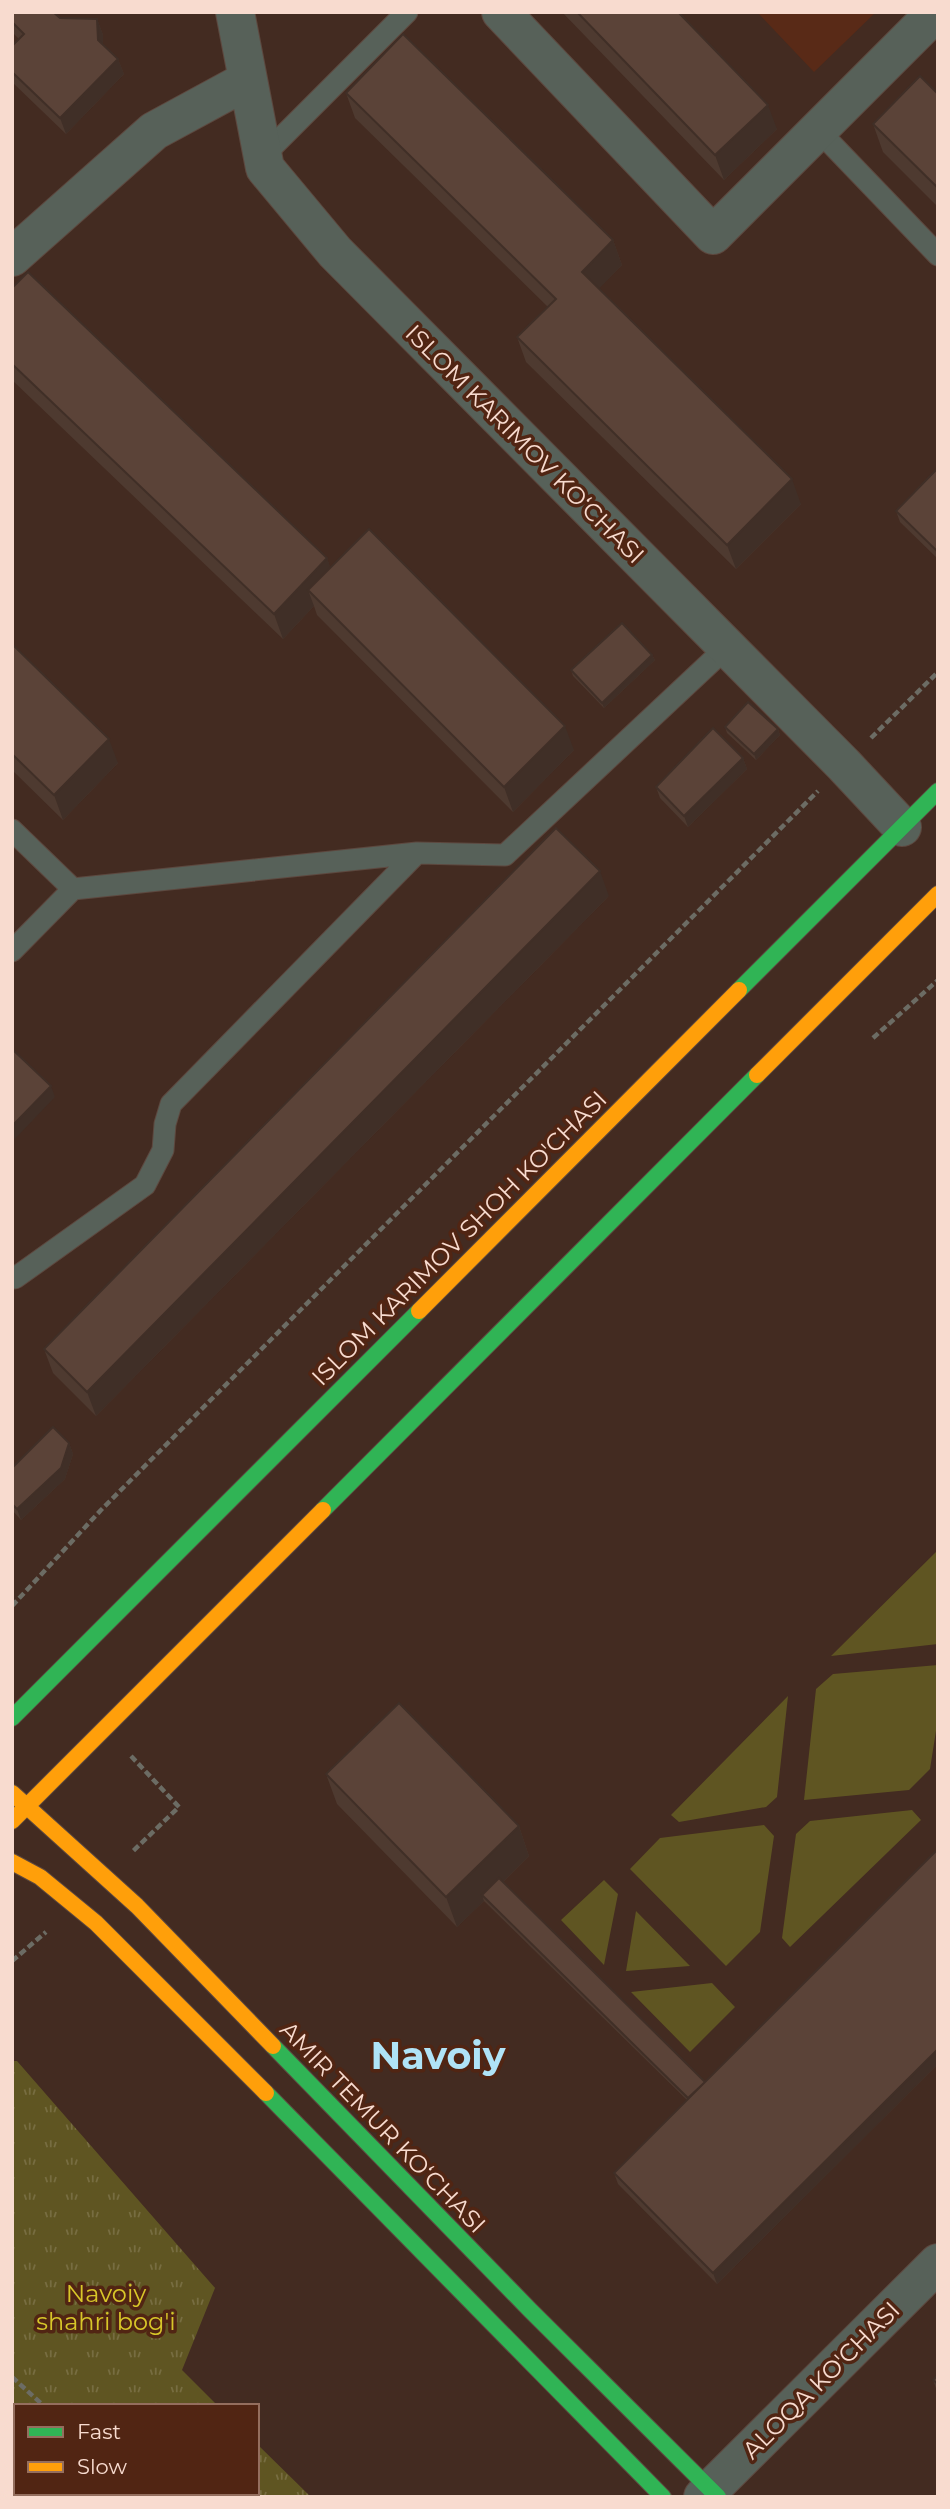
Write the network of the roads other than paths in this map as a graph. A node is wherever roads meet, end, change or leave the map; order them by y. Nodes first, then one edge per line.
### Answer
1 (236, 12) edge
2 (407, 12) edge
3 (501, 12) edge
4 (936, 12) edge
5 (248, 80) junction
6 (818, 130) junction
7 (263, 156) junction
8 (938, 255) edge
9 (12, 257) edge
10 (727, 647) junction
11 (938, 791) edge
12 (902, 827) junction
13 (12, 830) edge
14 (417, 853) junction
15 (73, 889) junction
16 (938, 894) edge
17 (12, 951) edge
18 (15, 1279) dead end
19 (12, 1718) edge
20 (12, 1793) edge
21 (26, 1806) junction
22 (12, 1821) edge
23 (12, 1862) edge
24 (938, 2263) edge
25 (711, 2494) edge
26 (663, 2497) edge

1 - 5 street, ISLOM KARIMOV KO‘CHASI
2 - 7 lane
3 - 6 street
4 - 6 street
5 - 7 street, ISLOM KARIMOV KO‘CHASI
5 - 9 street
6 - 8 lane
7 - 10 street, ISLOM KARIMOV KO‘CHASI
10 - 12 street, ISLOM KARIMOV KO‘CHASI
10 - 14 lane
11 - 12 main road, ISLOM KARIMOV SHOH KO'CHASI
12 - 19 main road, ISLOM KARIMOV SHOH KO'CHASI
13 - 15 lane
14 - 15 lane
14 - 18 lane
15 - 17 lane
16 - 21 main road
20 - 21 main road, AMIR TEMUR KO‘CHASI
21 - 22 main road
21 - 25 main road, AMIR TEMUR KO‘CHASI
23 - 26 main road
24 - 25 street, ALOQA KO'CHASI

